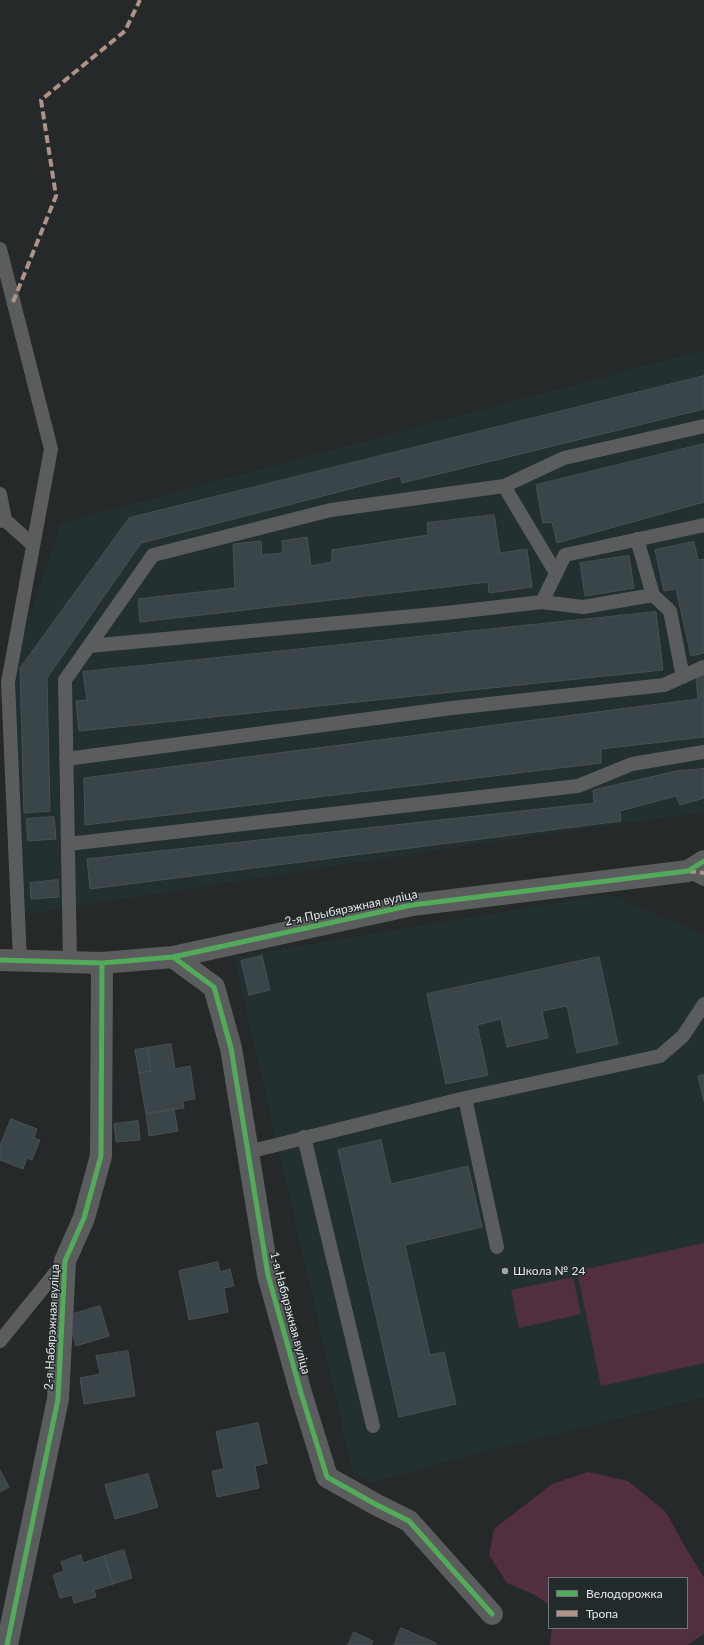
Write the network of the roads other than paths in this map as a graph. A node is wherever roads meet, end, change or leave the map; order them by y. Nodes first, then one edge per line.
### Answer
1 (0, 249) edge
2 (704, 426) edge
3 (504, 486) junction
4 (0, 494) edge
5 (3, 520) edge
6 (704, 525) edge
7 (638, 539) junction
8 (33, 545) junction
9 (556, 573) junction
10 (653, 595) junction
11 (542, 602) junction
12 (89, 646) junction
13 (704, 668) edge
14 (683, 677) junction
15 (704, 752) edge
16 (66, 759) junction
17 (68, 844) junction
18 (699, 870) edge
19 (173, 957) junction
20 (10, 960) edge
21 (70, 962) junction
22 (102, 963) junction
23 (704, 1004) edge
24 (465, 1098) junction
25 (304, 1137) junction
26 (248, 1152) junction
27 (498, 1247) dead end
28 (65, 1261) junction
29 (0, 1341) edge
30 (373, 1426) dead end
31 (492, 1614) dead end
32 (7, 1645) edge

1 - 8 lane
2 - 3 lane
3 - 9 lane
3 - 12 lane
4 - 5 lane
5 - 8 lane
6 - 7 lane
7 - 9 lane
7 - 10 lane
8 - 20 lane
9 - 11 lane
10 - 11 lane
10 - 14 lane
11 - 12 lane
12 - 16 lane
13 - 14 lane
14 - 16 lane
15 - 17 lane
16 - 17 lane
17 - 21 lane
18 - 19 street, 2-я Прыбярэжная вуліца
19 - 22 street, 2-я Прыбярэжная вуліца
19 - 26 street, 1-я Набярэжная вуліца
20 - 21 street, 2-я Прыбярэжная вуліца
21 - 22 street, 2-я Прыбярэжная вуліца
22 - 28 street, 2-я Набярэжная вуліца
23 - 24 lane
24 - 25 lane
24 - 27 lane
25 - 26 lane
25 - 30 lane
26 - 31 street, 1-я Набярэжная вуліца
28 - 29 lane
28 - 32 street, 2-я Набярэжная вуліца

